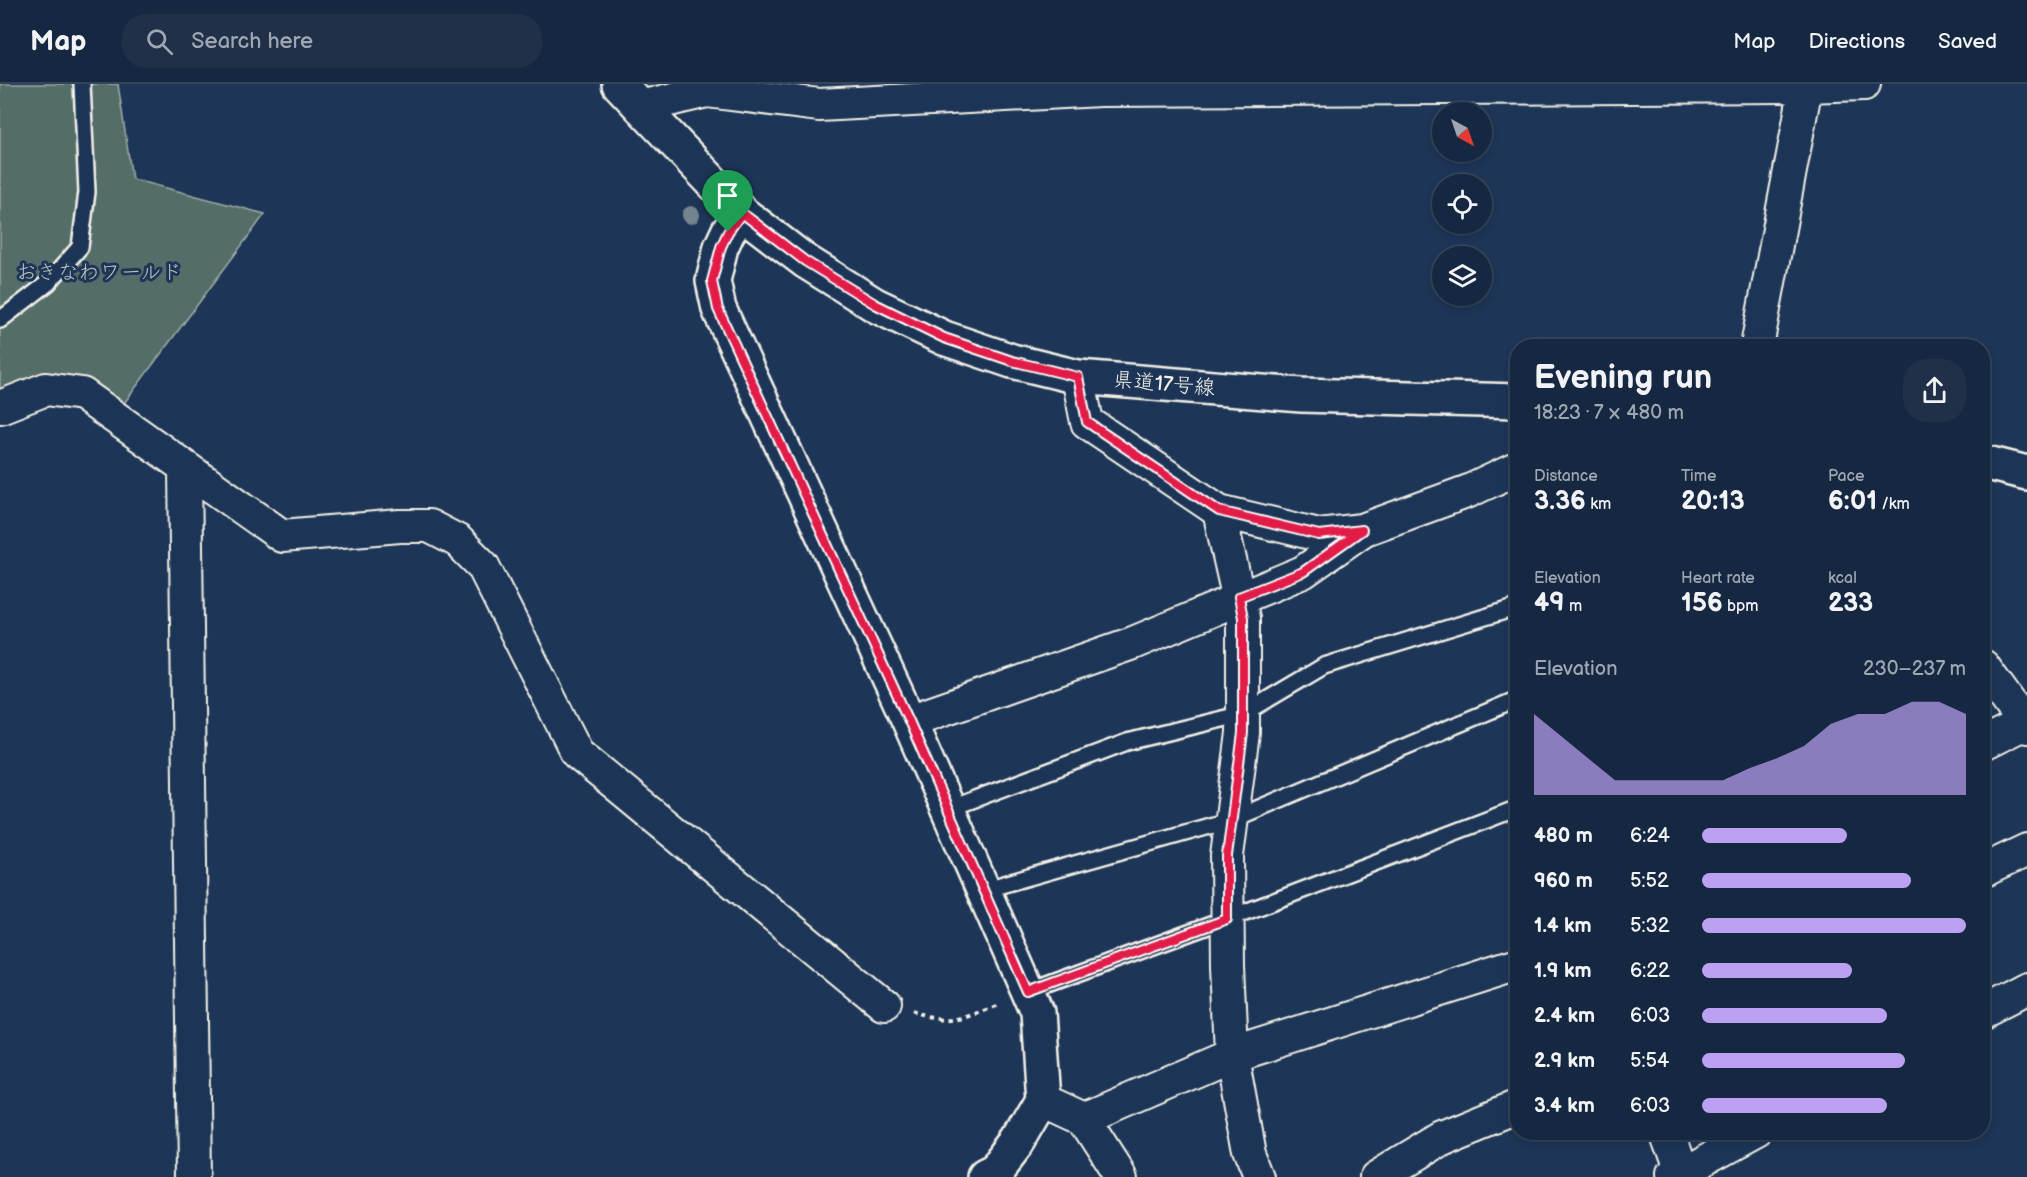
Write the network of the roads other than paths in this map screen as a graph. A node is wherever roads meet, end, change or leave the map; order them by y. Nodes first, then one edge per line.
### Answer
1 (82, 84) edge
2 (1864, 84) edge
3 (1806, 86) junction
4 (629, 95) edge
5 (742, 213) junction
6 (0, 320) edge
7 (1758, 339) edge
8 (1078, 377) junction
9 (1510, 401) edge
10 (0, 407) edge
11 (1990, 464) edge
12 (185, 469) junction
13 (1510, 472) edge
14 (2027, 472) edge
15 (1219, 511) junction
16 (1362, 530) junction
17 (1239, 597) junction
18 (1510, 609) edge
19 (1990, 677) edge
20 (1510, 702) edge
21 (1243, 714) junction
22 (909, 721) junction
23 (2026, 724) edge
24 (1990, 741) edge
25 (948, 809) junction
26 (1510, 811) edge
27 (1231, 820) junction
28 (2027, 850) edge
29 (1990, 868) edge
30 (983, 890) junction
31 (1227, 919) junction
32 (1510, 967) edge
33 (2027, 989) edge
34 (1028, 992) junction
35 (884, 1006) road end
36 (1990, 1008) edge
37 (1232, 1055) junction
38 (1043, 1100) junction
39 (1510, 1109) edge
40 (1084, 1119) junction
41 (1668, 1140) edge
42 (1742, 1140) edge
43 (992, 1175) edge
44 (1678, 1176) edge
45 (194, 1177) edge
46 (1121, 1177) edge
47 (1259, 1177) edge
48 (1376, 1177) edge

1 - 6 lane
2 - 3 street
3 - 4 street
3 - 7 street
4 - 5 street, 県道17号線
5 - 8 street, 県道17号線
5 - 22 street
8 - 9 street, 県道17号線
8 - 15 street
10 - 12 street
11 - 14 street
12 - 35 street
12 - 45 street
13 - 16 street
15 - 16 street
15 - 17 street
16 - 17 street
17 - 21 street
17 - 22 street
18 - 21 lane
19 - 23 street
20 - 27 lane
21 - 25 lane
21 - 27 street
22 - 25 street
23 - 24 street
25 - 30 street
26 - 31 lane
27 - 30 lane
27 - 31 street
28 - 29 street
30 - 34 street
31 - 34 lane
31 - 37 street
32 - 37 street
33 - 36 street
34 - 38 street
37 - 40 street
37 - 47 street
38 - 40 street
38 - 43 street
39 - 48 street
40 - 46 street
41 - 44 street
42 - 44 street

